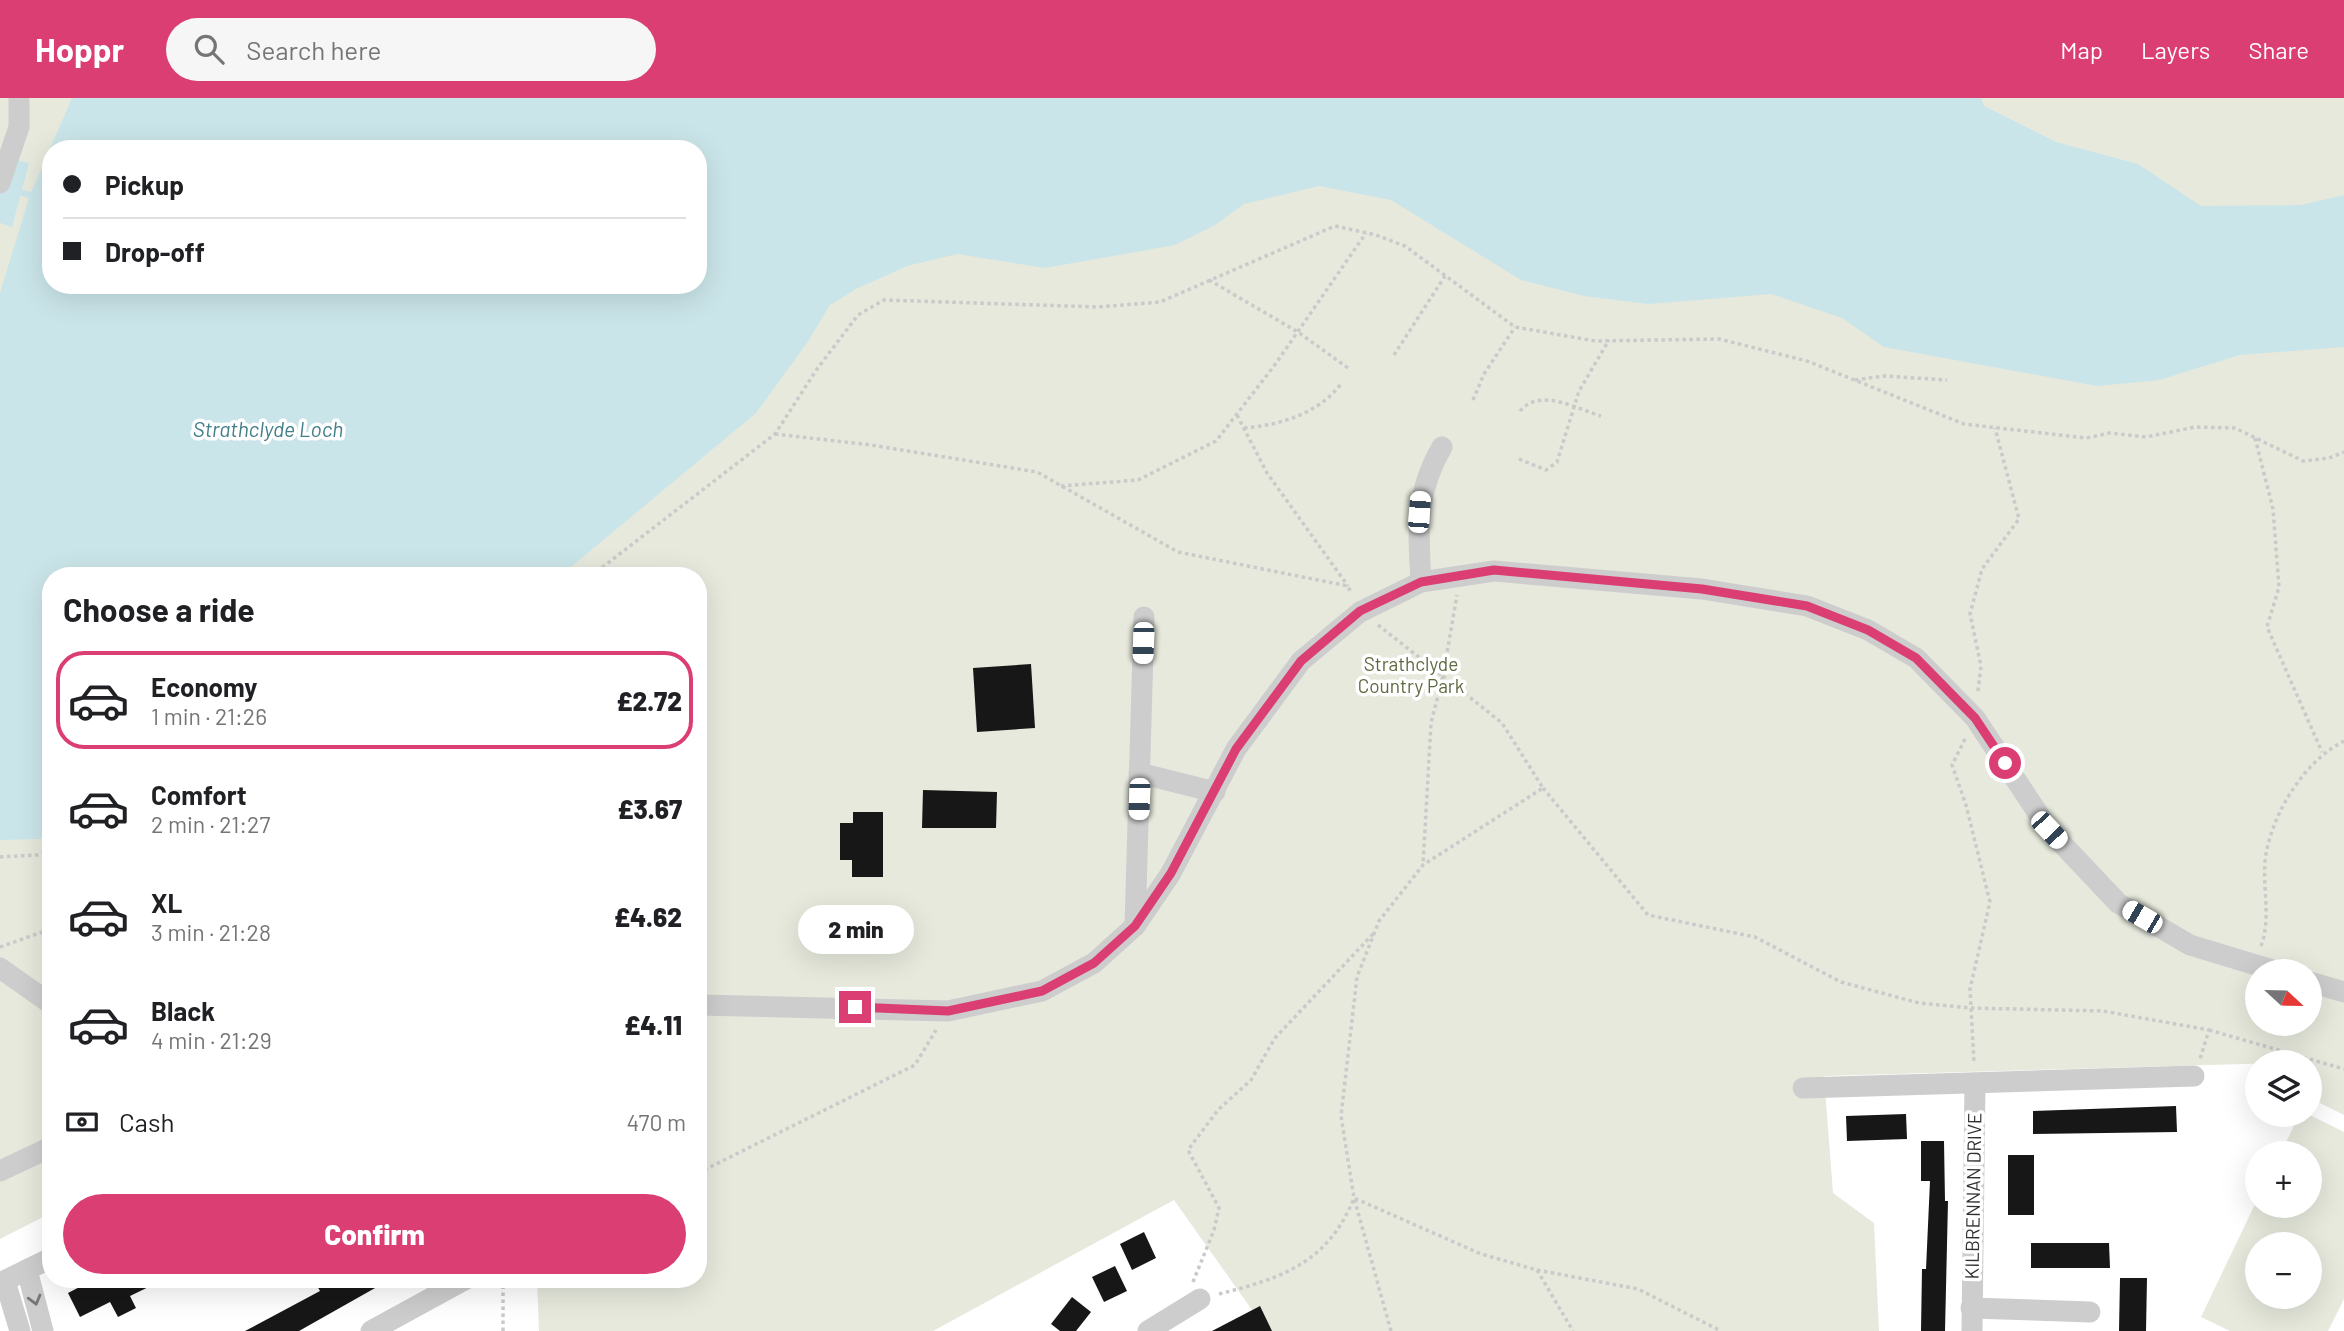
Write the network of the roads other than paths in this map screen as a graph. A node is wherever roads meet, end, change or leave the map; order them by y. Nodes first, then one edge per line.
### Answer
1 (19, 98) edge
2 (0, 183) edge
3 (1442, 447) dead end
4 (1421, 582) junction
5 (1144, 617) dead end
6 (1139, 773) junction
7 (1215, 792) junction
8 (1135, 926) junction
9 (2245, 962) edge
10 (0, 968) edge
11 (2322, 986) edge
12 (2344, 992) edge
13 (42, 993) edge
14 (707, 1004) edge
15 (2176, 1055) dead end
16 (1975, 1083) junction
17 (1803, 1088) dead end
18 (42, 1151) edge
19 (0, 1171) edge
20 (42, 1262) edge
21 (27, 1270) junction
22 (2, 1282) edge
23 (450, 1288) edge
24 (1195, 1302) road end
25 (1971, 1308) junction
26 (2090, 1312) dead end
27 (1154, 1329) edge
28 (20, 1331) edge
29 (43, 1331) edge
30 (371, 1331) edge
31 (1972, 1331) edge

1 - 2 street
3 - 4 street
4 - 7 street
4 - 9 street
5 - 6 street
6 - 7 street
6 - 8 street
7 - 8 street
8 - 14 street
10 - 13 street
11 - 12 street
15 - 16 street
16 - 17 street
16 - 25 street, KILBRENNAN DRIVE
18 - 19 street
20 - 21 street
21 - 22 street
21 -> 29 street
22 - 28 street
23 - 30 street
24 - 27 street
25 - 26 street
25 - 31 street, KILBRENNAN DRIVE

